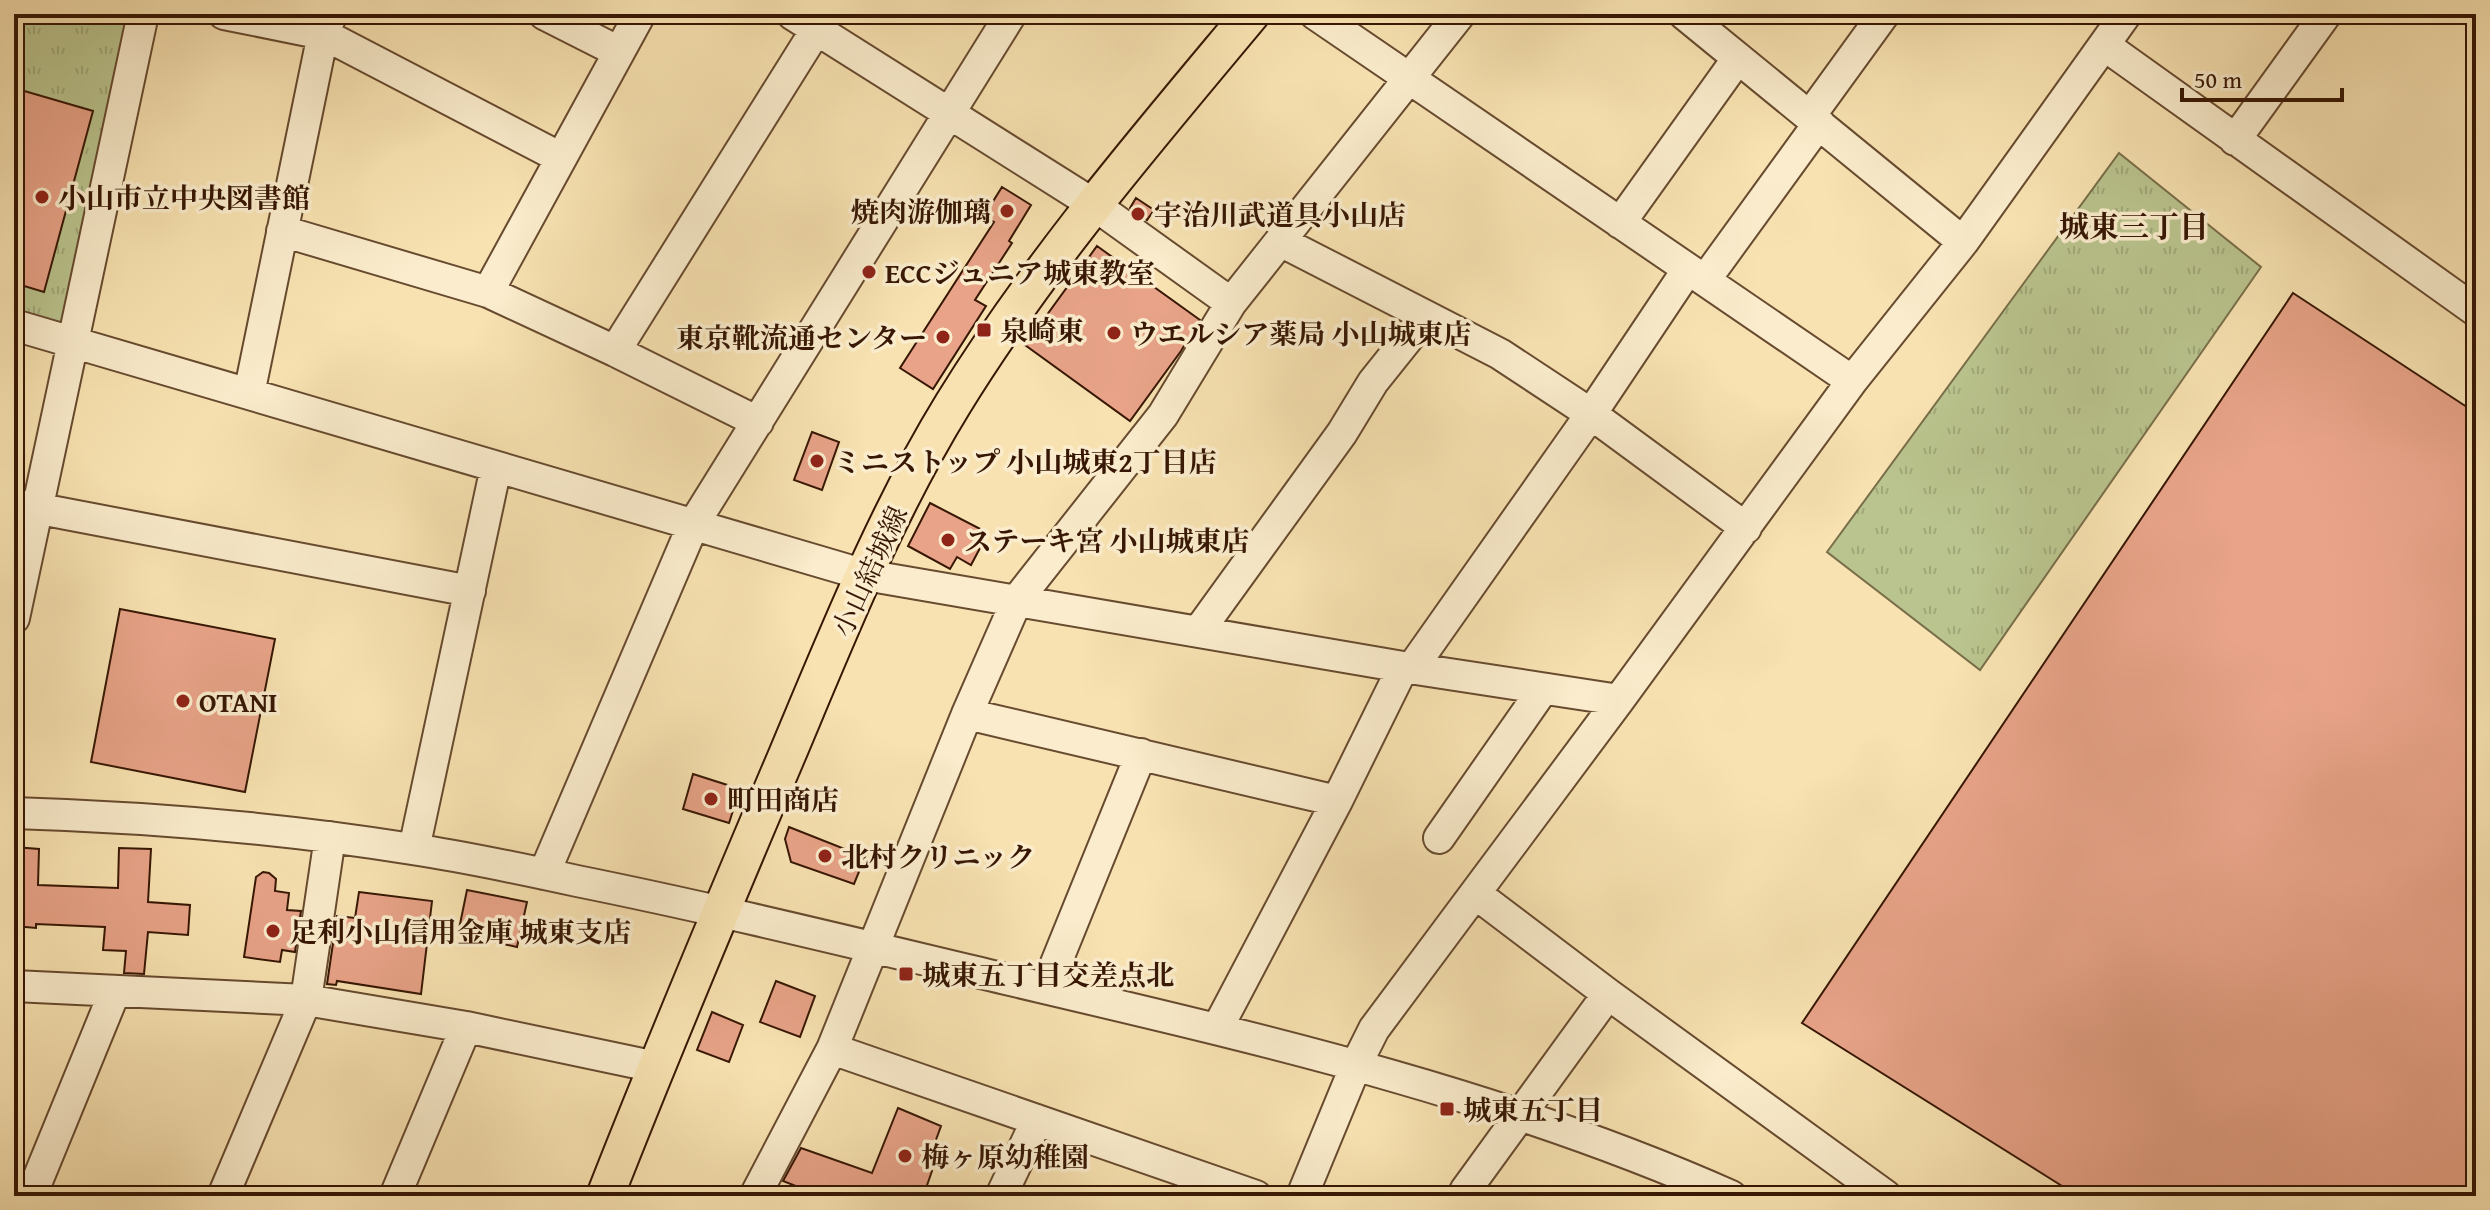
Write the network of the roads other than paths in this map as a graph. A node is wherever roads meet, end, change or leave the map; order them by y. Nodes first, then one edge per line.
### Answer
1 (143, 14) edge
2 (224, 14) edge
3 (544, 14) edge
4 (640, 14) edge
5 (1011, 14) edge
6 (1251, 14) edge
7 (1315, 14) edge
8 (1460, 14) edge
9 (1684, 14) edge
10 (1884, 14) edge
11 (2126, 14) edge
12 (2326, 14) edge
13 (811, 19) edge
14 (327, 24) edge
15 (2104, 45) junction
16 (619, 52) junction
17 (1738, 58) junction
18 (1409, 77) junction
19 (949, 114) junction
20 (1814, 119) junction
21 (2235, 140) junction
22 (561, 158) junction
23 (1093, 204) junction
24 (1620, 223) junction
25 (282, 231) junction
26 (1280, 241) junction
27 (1963, 242) junction
28 (1697, 275) junction
29 (488, 292) junction
30 (1231, 303) junction
31 (2476, 311) edge
32 (1425, 317) junction
33 (14, 325) edge
34 (73, 342) junction
35 (615, 351) junction
36 (1852, 381) junction
37 (249, 394) junction
38 (1591, 414) junction
39 (758, 422) junction
40 (496, 467) junction
41 (25, 507) edge
42 (693, 525) junction
43 (1746, 528) junction
44 (865, 575) junction
45 (470, 591) junction
46 (1017, 600) junction
47 (14, 618) edge
48 (1198, 632) junction
49 (1408, 667) junction
50 (1543, 689) junction
51 (1619, 700) junction
52 (967, 714) junction
53 (1141, 754) junction
54 (1337, 801) junction
55 (14, 813) edge
56 (330, 837) junction
57 (1439, 838) dead end
58 (414, 849) junction
59 (544, 874) junction
60 (1476, 894) junction
61 (721, 910) junction
62 (872, 947) junction
63 (14, 986) edge
64 (1046, 988) junction
65 (115, 991) junction
66 (1608, 994) junction
67 (306, 1000) junction
68 (466, 1027) junction
69 (1217, 1029) junction
70 (832, 1049) junction
71 (1356, 1065) junction
72 (656, 1067) junction
73 (1521, 1113) junction
74 (1037, 1120) junction
75 (1465, 1194) edge
76 (31, 1196) edge
77 (223, 1196) edge
78 (395, 1196) edge
79 (605, 1196) edge
80 (755, 1196) edge
81 (1001, 1196) edge
82 (1256, 1196) edge
83 (1302, 1196) edge
84 (1731, 1196) edge
85 (1886, 1196) edge

1 - 34 street
2 - 14 street
3 - 16 street
4 - 16 street
5 - 19 street
6 - 23 main road, 小山結城線
7 - 18 street
8 - 18 street
9 - 17 street
10 - 20 street
11 - 15 street
12 - 21 street
13 - 19 street
13 - 35 street
14 - 22 street
14 - 25 street
15 - 21 street
15 - 27 street
16 - 22 street
17 - 20 street
17 - 24 street
18 - 24 street
18 - 26 street
19 - 23 street
19 - 39 street
20 - 27 street
20 - 28 street
21 - 31 street
22 - 29 street
23 - 30 street
23 - 44 main road, 小山結城線
24 - 28 street
25 - 29 street
25 - 37 street
26 - 30 street
26 - 32 street
27 - 36 street
28 - 36 street
28 - 38 street
29 - 35 street
30 - 46 street
32 - 38 street
32 - 48 street
33 - 34 street
34 - 37 street
34 - 41 street
35 - 39 street
36 - 43 street
37 - 40 street
38 - 43 street
38 - 49 street
39 - 42 street
40 - 42 street
40 - 45 street
41 - 45 street
41 - 47 street
42 - 44 street
42 - 59 street
43 - 51 street
44 - 46 street
44 - 61 main road, 小山結城線
45 - 58 street
46 - 48 street
46 - 52 street
48 - 49 street
49 - 50 street
49 - 54 street
50 - 51 street
50 - 57 street
51 - 60 street
52 - 53 street
52 - 62 street
53 - 54 street
53 - 64 street
54 - 69 street
55 - 56 street
56 - 58 street
56 - 67 street
58 - 59 street
59 - 61 street
60 - 66 street
60 - 71 street
61 - 62 street
61 - 72 main road, 小山結城線
62 - 64 street
62 - 70 street
63 - 65 street
64 - 69 street
65 - 67 street
65 - 76 street
66 - 73 street
66 - 85 street
67 - 68 street
67 - 77 street
68 - 72 street
68 - 78 street
69 - 71 street
70 - 74 street
70 - 80 street
71 - 73 street
71 - 83 street
72 - 79 main road, 小山結城線
73 - 75 street
73 - 84 street
74 - 81 street
74 - 82 street

